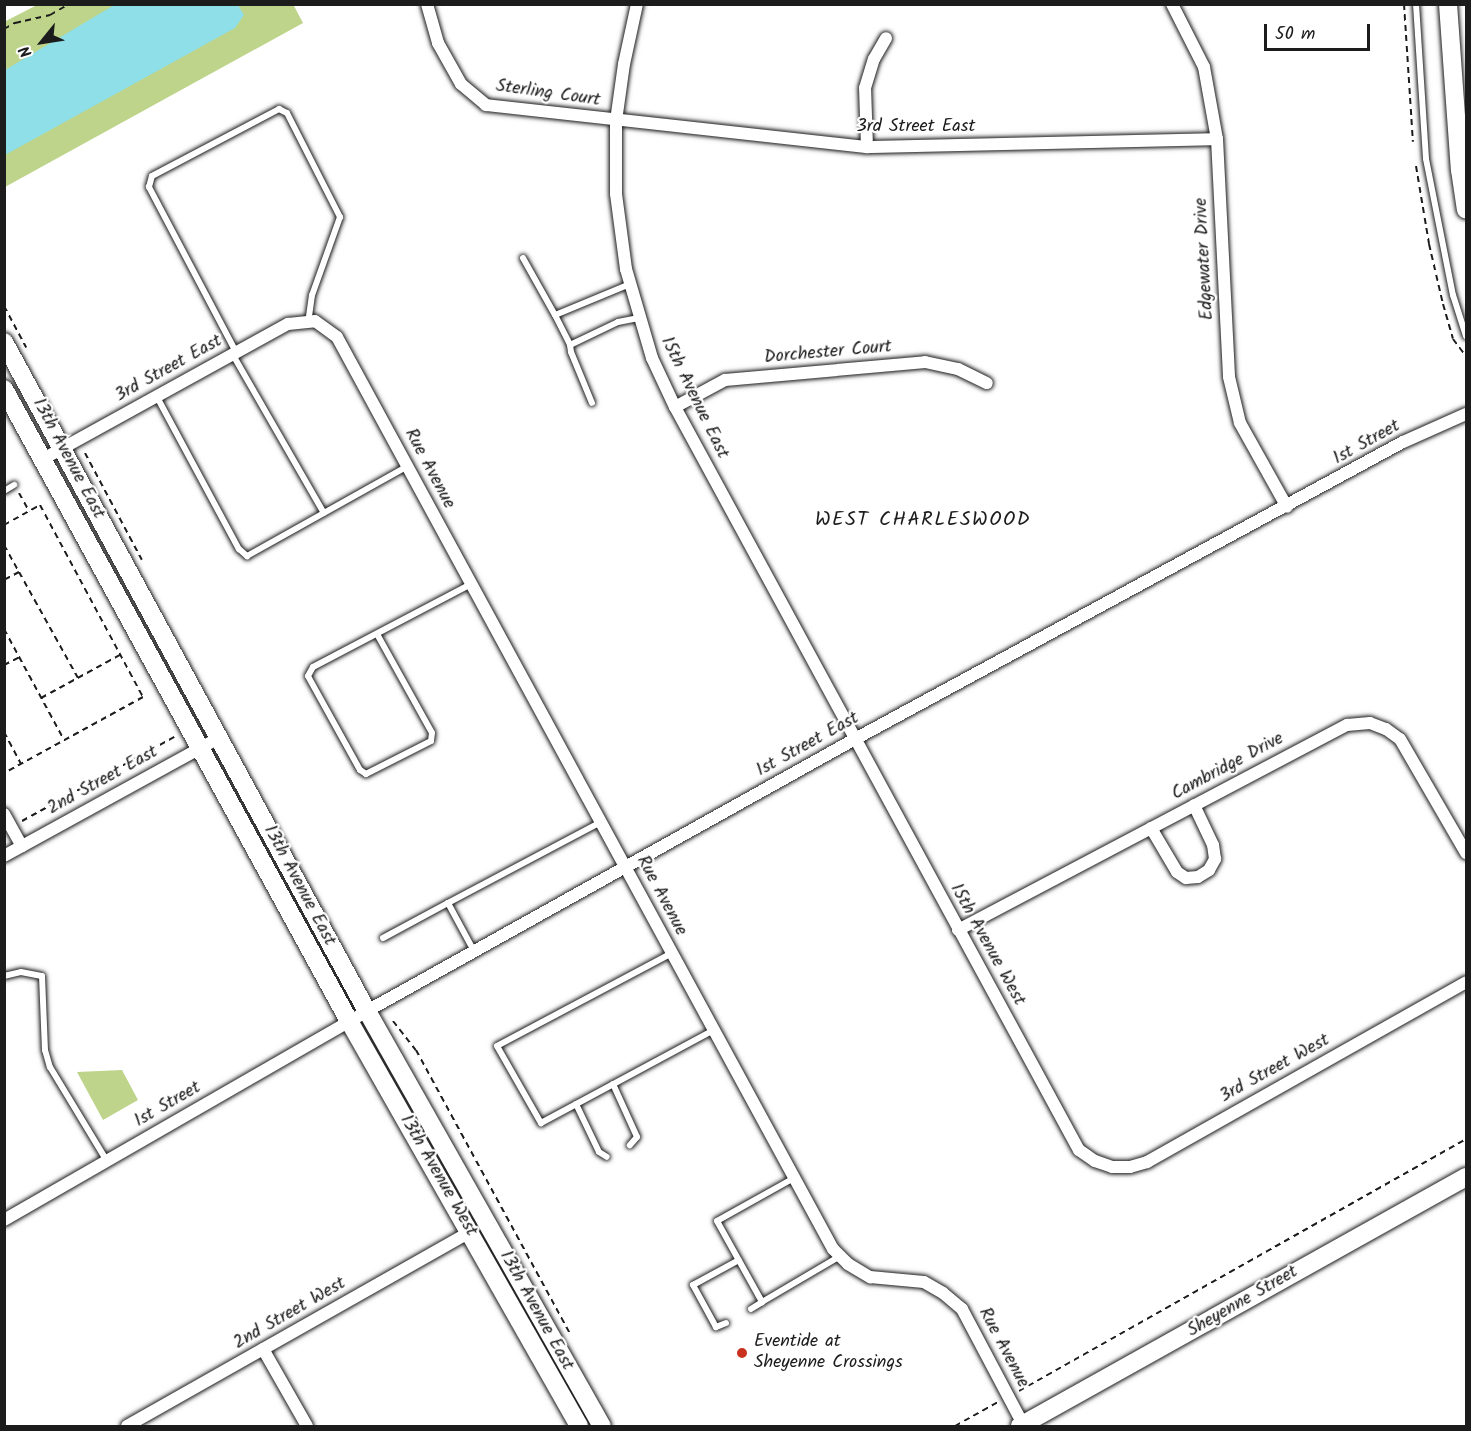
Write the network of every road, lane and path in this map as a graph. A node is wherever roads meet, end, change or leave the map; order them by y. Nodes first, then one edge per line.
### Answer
1 (69, 4) edge
2 (427, 4) edge
3 (637, 4) edge
4 (1173, 4) edge
5 (1416, 4) edge
6 (1448, 4) edge
7 (4, 29) edge
8 (886, 38) dead end
9 (616, 121) junction
10 (1217, 139) junction
11 (867, 147) junction
12 (1467, 210) edge
13 (523, 258) dead end
14 (630, 284) junction
15 (555, 315) junction
16 (639, 318) junction
17 (311, 321) junction
18 (1467, 336) edge
19 (4, 342) edge
20 (570, 345) junction
21 (235, 353) junction
22 (987, 383) dead end
23 (4, 389) edge
24 (157, 396) junction
25 (592, 403) dead end
26 (675, 406) junction
27 (1467, 414) edge
28 (62, 448) junction
29 (43, 459) junction
30 (408, 466) junction
31 (14, 485) joint
32 (4, 491) edge
33 (49, 501) dead end
34 (40, 505) junction
35 (1287, 507) junction
36 (29, 511) junction
37 (324, 513) junction
38 (4, 525) edge
39 (4, 545) edge
40 (19, 572) junction
41 (4, 580) edge
42 (471, 584) junction
43 (4, 629) edge
44 (377, 634) junction
45 (120, 655) junction
46 (20, 657) junction
47 (4, 665) edge
48 (78, 678) junction
49 (41, 698) junction
50 (4, 732) edge
51 (177, 736) dead end
52 (219, 738) junction
53 (855, 739) junction
54 (64, 740) junction
55 (200, 748) junction
56 (21, 764) junction
57 (4, 773) edge
58 (1194, 806) junction
59 (4, 814) edge
60 (601, 822) junction
61 (11, 827) junction
62 (1151, 828) junction
63 (22, 846) junction
64 (1467, 853) edge
65 (4, 856) edge
66 (626, 868) junction
67 (448, 903) junction
68 (958, 930) junction
69 (383, 938) dead end
70 (474, 952) junction
71 (672, 953) junction
72 (4, 976) edge
73 (1467, 982) edge
74 (367, 1011) junction
75 (349, 1021) junction
76 (393, 1021) dead end
77 (714, 1030) junction
78 (613, 1084) junction
79 (576, 1104) junction
80 (1467, 1139) edge
81 (630, 1145) dead end
82 (607, 1157) dead end
83 (1095, 1161) joint
84 (107, 1162) junction
85 (1467, 1177) edge
86 (794, 1178) junction
87 (4, 1220) edge
88 (470, 1232) junction
89 (840, 1256) junction
90 (739, 1260) junction
91 (762, 1302) junction
92 (751, 1309) dead end
93 (726, 1323) dead end
94 (575, 1343) dead end
95 (264, 1349) junction
96 (1030, 1385) dead end
97 (987, 1409) dead end
98 (127, 1426) edge
99 (307, 1426) edge
100 (579, 1426) edge
101 (602, 1426) edge
102 (955, 1426) edge
103 (1023, 1426) edge

1 - 7 path
2 - 9 street, Sterling Court
3 - 9 street, 15th Avenue East
4 - 10 street, Edgewater Drive
5 - 18 lane
6 - 12 main road
8 - 11 street
9 - 11 street, 3rd Street East
9 - 14 street, 15th Avenue East
10 - 11 street, 3rd Street East
10 - 35 street, Edgewater Drive
13 - 15 lane
14 - 15 lane
14 - 16 street, 15th Avenue East
15 - 20 lane
16 - 20 lane
16 - 26 street, 15th Avenue East
17 - 21 street, 3rd Street East
17 - 21 lane
17 - 30 street, Rue Avenue
19 - 28 main road, 13th Avenue East
20 - 25 lane
21 - 24 street, 3rd Street East
21 - 37 lane
22 - 26 street, Dorchester Court
23 - 29 main road, 13th Avenue East
24 - 28 street, 3rd Street East
24 - 37 lane
26 - 53 street, 15th Avenue East
27 - 35 street, 1st Street
28 - 29 street, 3rd Street East
28 - 52 main road, 13th Avenue East
29 - 55 main road, 13th Avenue East
30 - 37 lane
30 - 42 street, Rue Avenue
31 - 32 lane
31 - 36 path
33 - 34 path
34 - 36 path
34 - 45 path
35 - 53 street, 1st Street East
36 - 38 path
39 - 40 path
40 - 41 path
40 - 48 path
42 - 44 lane
42 - 60 street, Rue Avenue
43 - 46 path
44 - 44 lane
45 - 48 path
45 - 54 path
46 - 47 path
46 - 49 path
48 - 49 path
49 - 54 path
50 - 56 path
51 - 61 path
52 - 55 street, 2nd Street East
52 - 74 main road, 13th Avenue East
53 - 66 street, 1st Street East
53 - 68 street, 15th Avenue West
54 - 56 path
55 - 63 street, 2nd Street East
55 - 75 main road, 13th Avenue East
56 - 57 path
58 - 62 street, Cambridge Drive
58 - 62 street
58 - 64 street, Cambridge Drive
59 - 61 street
60 - 66 street, Rue Avenue
60 - 67 lane
61 - 63 street
62 - 68 street, Cambridge Drive
63 - 65 street, 2nd Street East
66 - 70 street, 1st Street East
66 - 71 street, Rue Avenue
67 - 69 lane
67 - 70 lane
68 - 83 street, 15th Avenue West
70 - 74 street, 1st Street East
71 - 77 street, Rue Avenue
71 - 79 lane
72 - 84 lane
73 - 83 street, 3rd Street West
74 - 75 street, 1st Street East
74 - 101 main road, 13th Avenue East
75 - 84 street, 1st Street
75 - 88 main road, 13th Avenue West
76 - 94 path
77 - 78 lane
77 - 86 street, Rue Avenue
78 - 79 lane
78 - 81 lane
79 - 82 lane
80 - 96 path
84 - 87 street, 1st Street
85 - 103 main road, Sheyenne Street
86 - 89 street, Rue Avenue
86 - 90 lane
88 - 95 street, 2nd Street West
88 - 100 main road, 13th Avenue West
89 - 91 lane
89 - 103 street, Rue Avenue
90 - 91 lane
90 - 93 lane
91 - 92 lane
95 - 98 street, 2nd Street West
95 - 99 street
97 - 102 path

